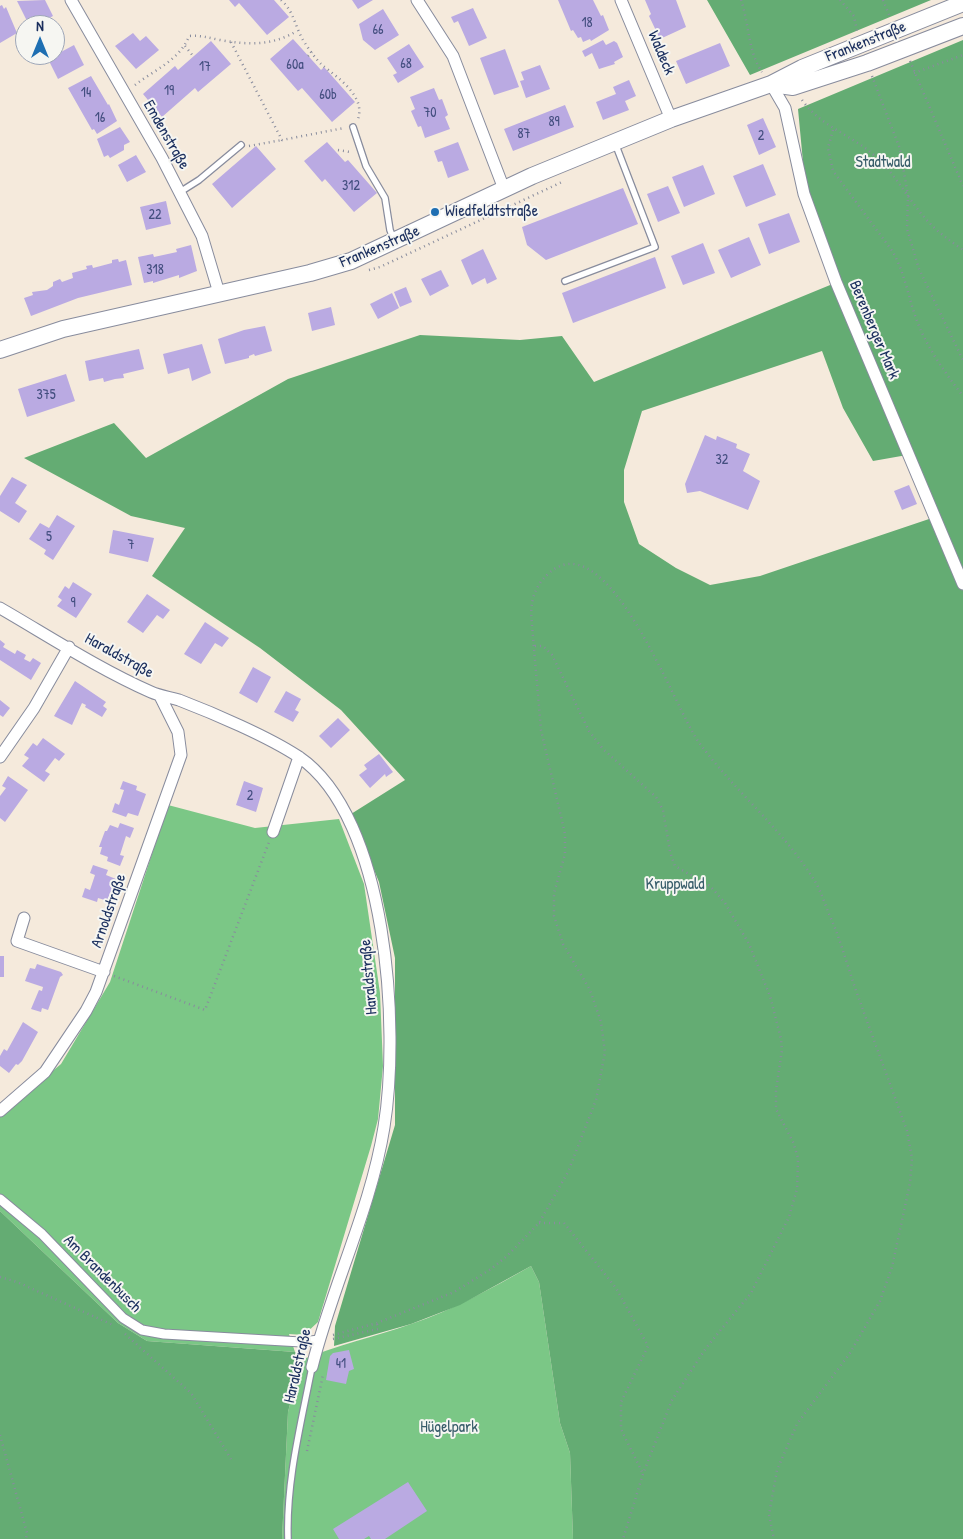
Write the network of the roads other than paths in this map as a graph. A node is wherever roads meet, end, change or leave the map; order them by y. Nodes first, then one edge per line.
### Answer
1 (71, 0) edge
2 (417, 0) edge
3 (621, 0) edge
4 (963, 3) edge
5 (963, 26) edge
6 (766, 78) junction
7 (671, 119) junction
8 (352, 127) road end
9 (614, 142) junction
10 (240, 145) road end
11 (504, 189) junction
12 (180, 192) junction
13 (395, 242) junction
14 (565, 281) dead end
15 (219, 292) junction
16 (0, 350) edge
17 (963, 584) edge
18 (0, 608) edge
19 (68, 647) junction
20 (160, 696) junction
21 (0, 757) edge
22 (299, 757) junction
23 (274, 832) road end
24 (24, 918) dead end
25 (104, 972) junction
26 (0, 1111) edge
27 (0, 1199) edge
28 (319, 1340) junction
29 (312, 1367) joint
30 (288, 1539) edge

1 - 12 street, Emdenstraße
2 - 11 street
3 - 7 street, Waldeck
4 - 6 main road, Frankenstraße
5 - 6 main road, Frankenstraße
6 - 7 main road, Frankenstraße
6 - 17 street, Berenberger Mark
7 - 9 main road, Frankenstraße
8 - 13 lane
9 - 11 main road, Frankenstraße
9 - 14 lane
10 - 12 lane
11 - 13 main road, Frankenstraße
12 - 15 street, Emdenstraße
13 - 15 main road, Frankenstraße
15 - 16 main road, Frankenstraße
18 - 19 street, Haraldstraße
19 - 20 street, Haraldstraße
19 - 21 street
20 - 22 street, Haraldstraße
20 - 25 street, Arnoldstraße
22 - 23 street
22 - 28 street, Haraldstraße
24 - 25 street
25 - 26 street, Arnoldstraße
27 - 28 street, Am Brandenbusch
28 - 29 street, Haraldstraße
29 - 30 lane, Haraldstraße

